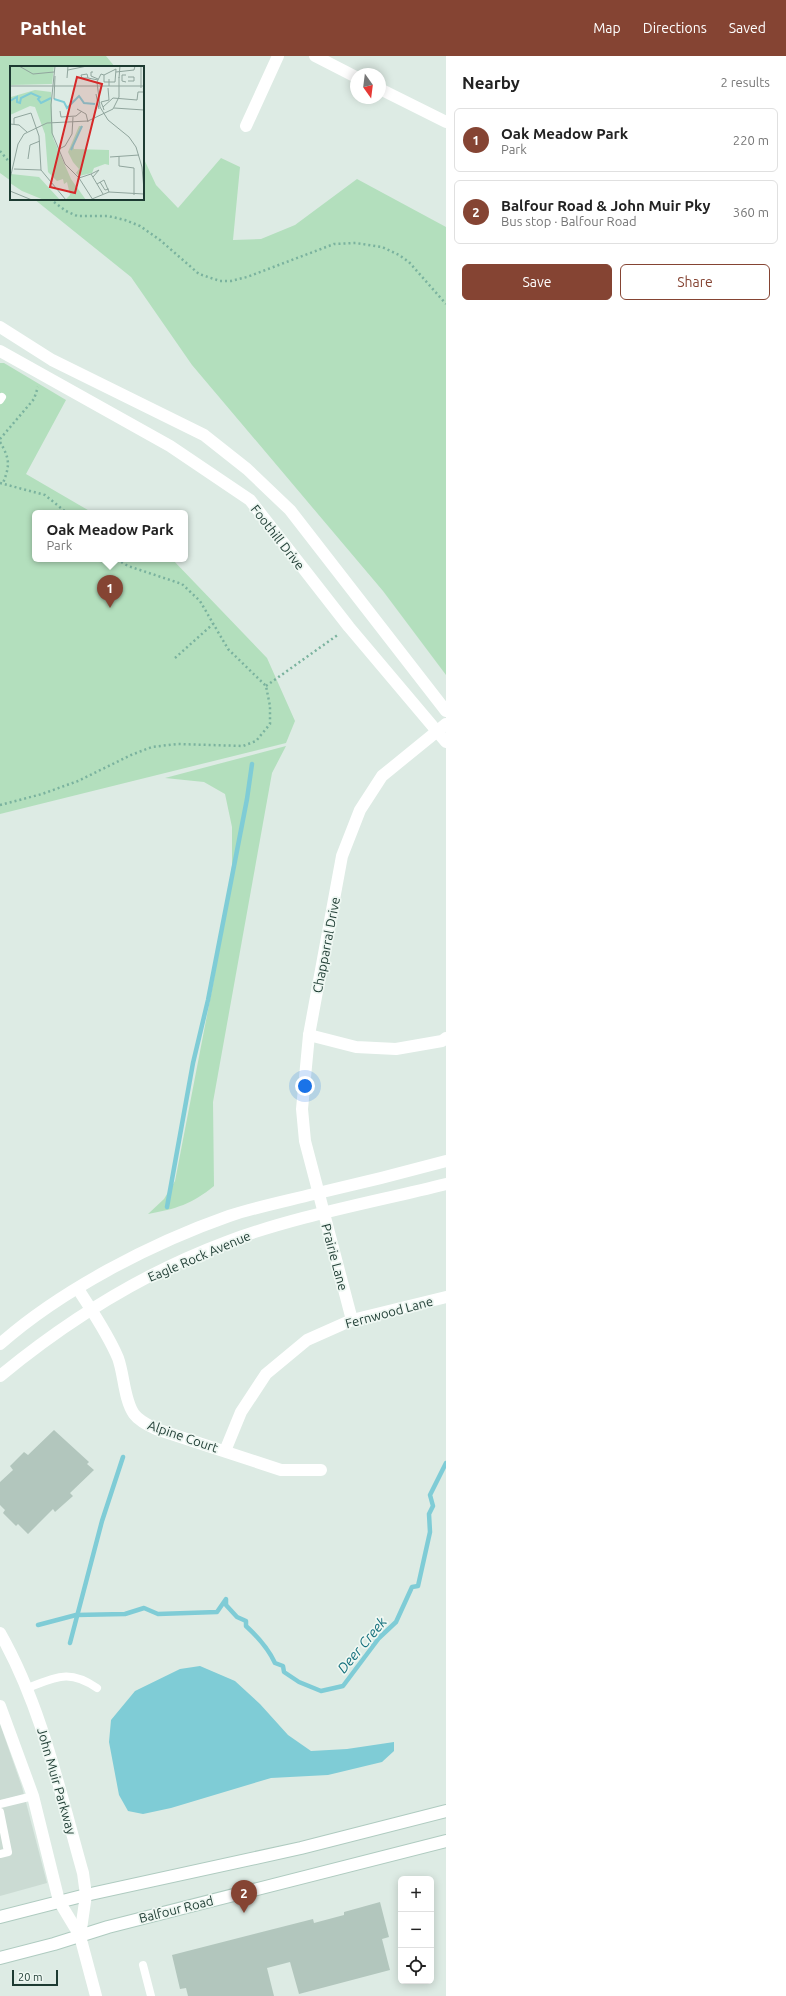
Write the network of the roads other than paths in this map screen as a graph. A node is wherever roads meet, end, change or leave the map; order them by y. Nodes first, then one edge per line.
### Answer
1 (278, 56) edge
2 (315, 56) edge
3 (350, 74) edge
4 (386, 92) edge
5 (446, 122) edge
6 (246, 126) dead end
7 (1, 329) edge
8 (0, 351) edge
9 (446, 712) edge
10 (442, 727) edge
11 (446, 742) edge
12 (309, 1035) junction
13 (446, 1038) edge
14 (446, 1161) edge
15 (446, 1184) edge
16 (318, 1193) junction
17 (323, 1214) junction
18 (78, 1289) junction
19 (446, 1297) edge
20 (90, 1309) junction
21 (352, 1320) junction
22 (0, 1344) edge
23 (0, 1376) edge
24 (225, 1451) junction
25 (321, 1470) dead end
26 (0, 1633) edge
27 (27, 1688) junction
28 (97, 1688) dead end
29 (0, 1706) edge
30 (33, 1796) junction
31 (0, 1804) edge
32 (446, 1811) edge
33 (0, 1812) edge
34 (446, 1841) edge
35 (0, 1854) edge
36 (86, 1895) junction
37 (59, 1902) junction
38 (0, 1916) edge
39 (80, 1936) junction
40 (0, 1958) edge
41 (143, 1965) dead end
42 (96, 1996) edge
43 (151, 1996) edge

1 - 6 street
2 - 3 street
4 - 5 street
7 - 9 street, Foothill Drive
8 - 10 street, Foothill Drive
10 - 11 street, Foothill Drive
10 - 12 street, Chapparral Drive
12 - 13 street
12 - 16 street, Chapparral Drive
14 - 16 street, Eagle Rock Avenue
15 - 17 street, Eagle Rock Avenue
16 - 17 street, Prairie Lane
16 - 18 street, Eagle Rock Avenue
17 - 20 street, Eagle Rock Avenue
17 - 21 street, Prairie Lane
18 - 20 street, Alpine Court
18 - 22 street, Eagle Rock Avenue
19 - 21 street, Fernwood Lane
20 - 23 street, Eagle Rock Avenue
20 - 24 street, Alpine Court
21 - 24 street, Fernwood Lane
24 - 25 street, Alpine Court
26 - 27 street, John Muir Parkway
27 - 28 lane
27 - 36 street, John Muir Parkway
29 - 30 street, John Muir Parkway
30 - 31 lane
30 - 37 street, John Muir Parkway
32 - 36 street
33 - 35 lane
34 - 39 street, Balfour Road
36 - 37 street
36 - 39 street, John Muir Parkway
37 - 38 street
37 - 39 street, John Muir Parkway
39 - 40 street, Balfour Road
39 - 42 street, John Muir Parkway
41 - 43 lane

